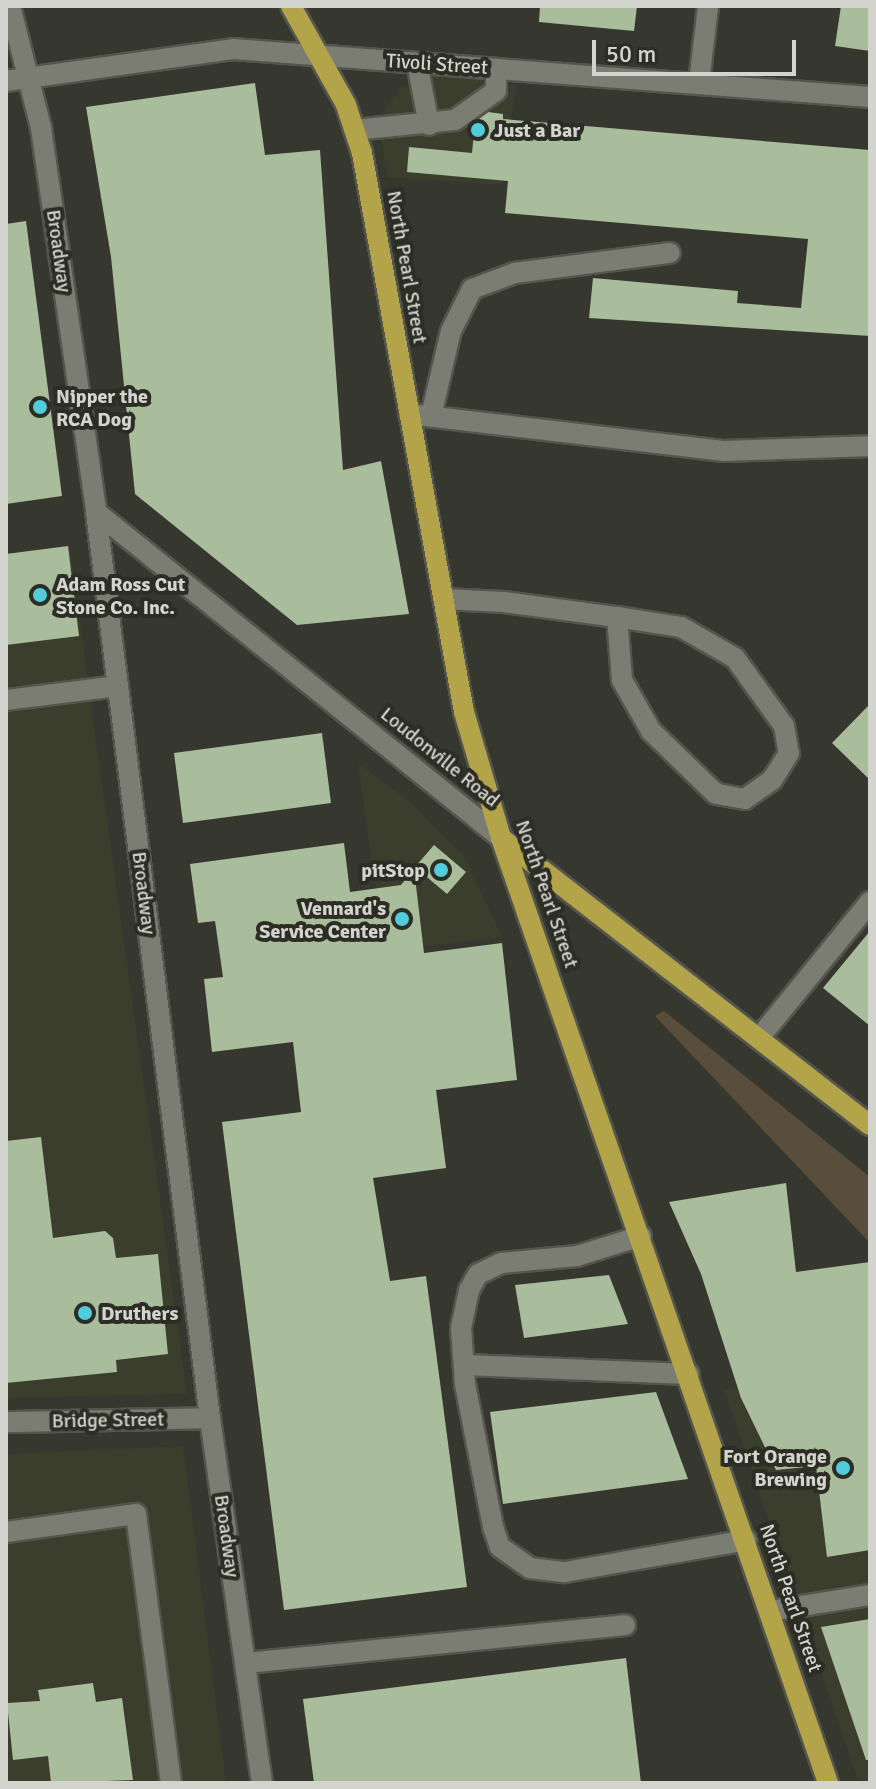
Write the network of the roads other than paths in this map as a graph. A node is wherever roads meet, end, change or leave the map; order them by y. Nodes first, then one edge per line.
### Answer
1 (10, 6) edge
2 (291, 6) edge
3 (708, 6) edge
4 (319, 56) junction
5 (417, 63) junction
6 (496, 69) junction
7 (31, 78) junction
8 (6, 81) edge
9 (699, 82) junction
10 (870, 97) edge
11 (429, 125) junction
12 (354, 130) junction
13 (670, 253) dead end
14 (409, 414) junction
15 (431, 416) junction
16 (870, 446) edge
17 (96, 512) junction
18 (444, 599) junction
19 (617, 617) junction
20 (118, 686) junction
21 (6, 700) edge
22 (501, 838) junction
23 (870, 902) edge
24 (759, 1038) junction
25 (870, 1125) edge
26 (641, 1236) junction
27 (464, 1365) junction
28 (689, 1374) junction
29 (210, 1418) junction
30 (6, 1422) edge
31 (6, 1532) edge
32 (746, 1540) junction
33 (870, 1595) edge
34 (770, 1611) junction
35 (625, 1625) dead end
36 (246, 1663) junction
37 (171, 1783) edge
38 (262, 1783) edge
39 (828, 1783) edge

1 - 7 street, Broadway
2 - 4 main road, North Pearl Street
3 - 9 street
4 - 5 street, Tivoli Street
4 - 7 street, Tivoli Street
4 - 12 main road, North Pearl Street
5 - 6 street, Tivoli Street
5 - 11 street
6 - 9 street, Tivoli Street
6 - 11 street
7 - 8 street, Tivoli Street
7 - 17 street, Broadway
9 - 10 street, Tivoli Street
11 - 12 street
12 - 14 main road, North Pearl Street
13 - 15 street
14 - 15 street
14 - 18 main road, North Pearl Street
15 - 16 street
17 - 20 street, Broadway
17 - 22 street, Loudonville Road
18 - 19 street
18 - 22 main road, North Pearl Street
19 - 19 street
20 - 21 street
20 - 29 street, Broadway
22 - 24 main road, Loudonville Road
22 - 26 main road, North Pearl Street
23 - 24 street
24 - 25 main road, Loudonville Road
26 - 27 street
26 - 28 main road, North Pearl Street
27 - 28 street
27 - 32 street
28 - 32 main road, North Pearl Street
29 - 30 street, Bridge Street
29 - 36 street, Broadway
31 - 37 street
32 - 34 main road, North Pearl Street
33 - 34 street
34 - 39 main road, North Pearl Street
35 - 36 street
36 - 38 street, Broadway

